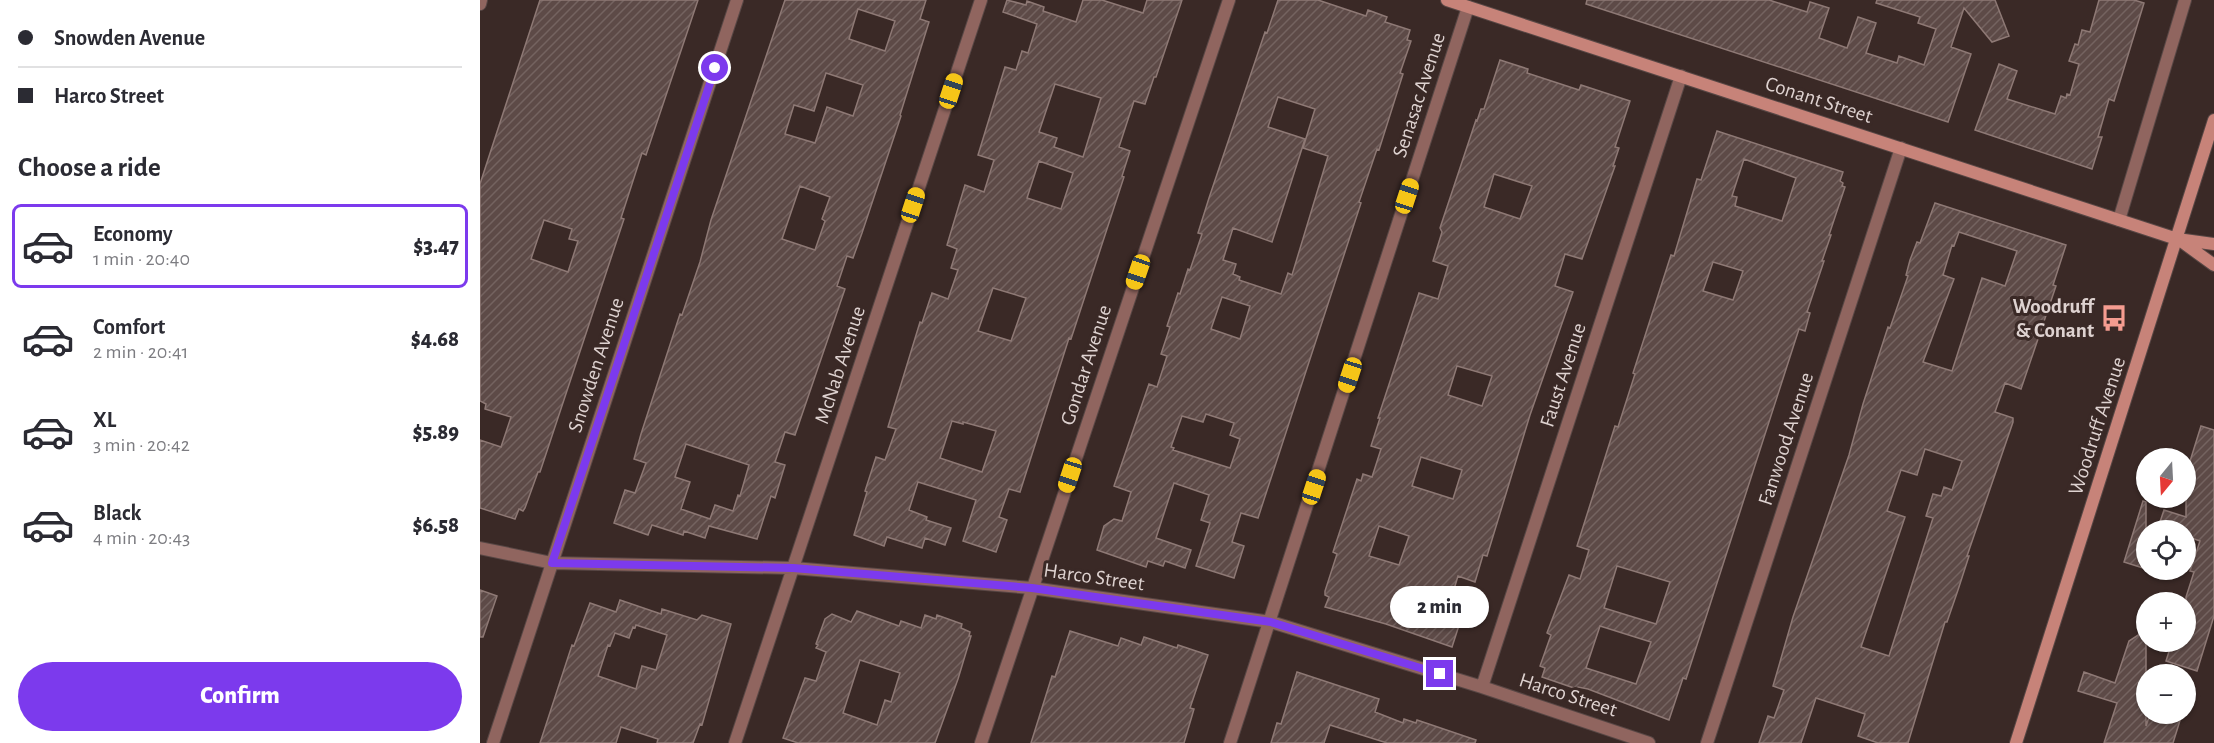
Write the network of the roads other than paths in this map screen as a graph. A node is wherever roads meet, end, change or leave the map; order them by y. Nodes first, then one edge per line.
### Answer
1 (737, 0) edge
2 (981, 0) edge
3 (1229, 0) edge
4 (1447, 0) edge
5 (2185, 0) edge
6 (1468, 7) junction
7 (1681, 76) junction
8 (2214, 120) edge
9 (1901, 148) junction
10 (2119, 220) junction
11 (2177, 239) junction
12 (2214, 244) edge
13 (2214, 265) edge
14 (480, 548) edge
15 (552, 563) junction
16 (793, 568) junction
17 (1032, 588) junction
18 (1271, 622) junction
19 (1482, 687) junction
20 (493, 743) edge
21 (735, 743) edge
22 (981, 743) edge
23 (1230, 743) edge
24 (1649, 743) edge
25 (1707, 743) edge
26 (2016, 743) edge

1 - 15 street, Snowden Avenue
2 - 16 street, McNab Avenue
3 - 17 street, Gondar Avenue
4 - 6 street, Conant Street
5 - 10 street
6 - 7 street, Conant Street
6 - 18 street, Senasac Avenue
7 - 9 street, Conant Street
7 - 19 street, Faust Avenue
8 - 11 street, Woodruff Avenue
9 - 10 street, Conant Street
9 - 25 street, Fanwood Avenue
10 - 11 street, Conant Street
11 - 12 street, Conant Street
11 - 13 street, Conant Street
11 - 26 street, Woodruff Avenue
14 - 15 street, Harco Street
15 - 16 street, Harco Street
15 - 20 street, Snowden Avenue
16 - 17 street, Harco Street
16 - 21 street, McNab Avenue
17 - 18 street, Harco Street
17 - 22 street, Gondar Avenue
18 - 19 street, Harco Street
18 - 23 street, Senasac Avenue
19 - 24 street, Harco Street

